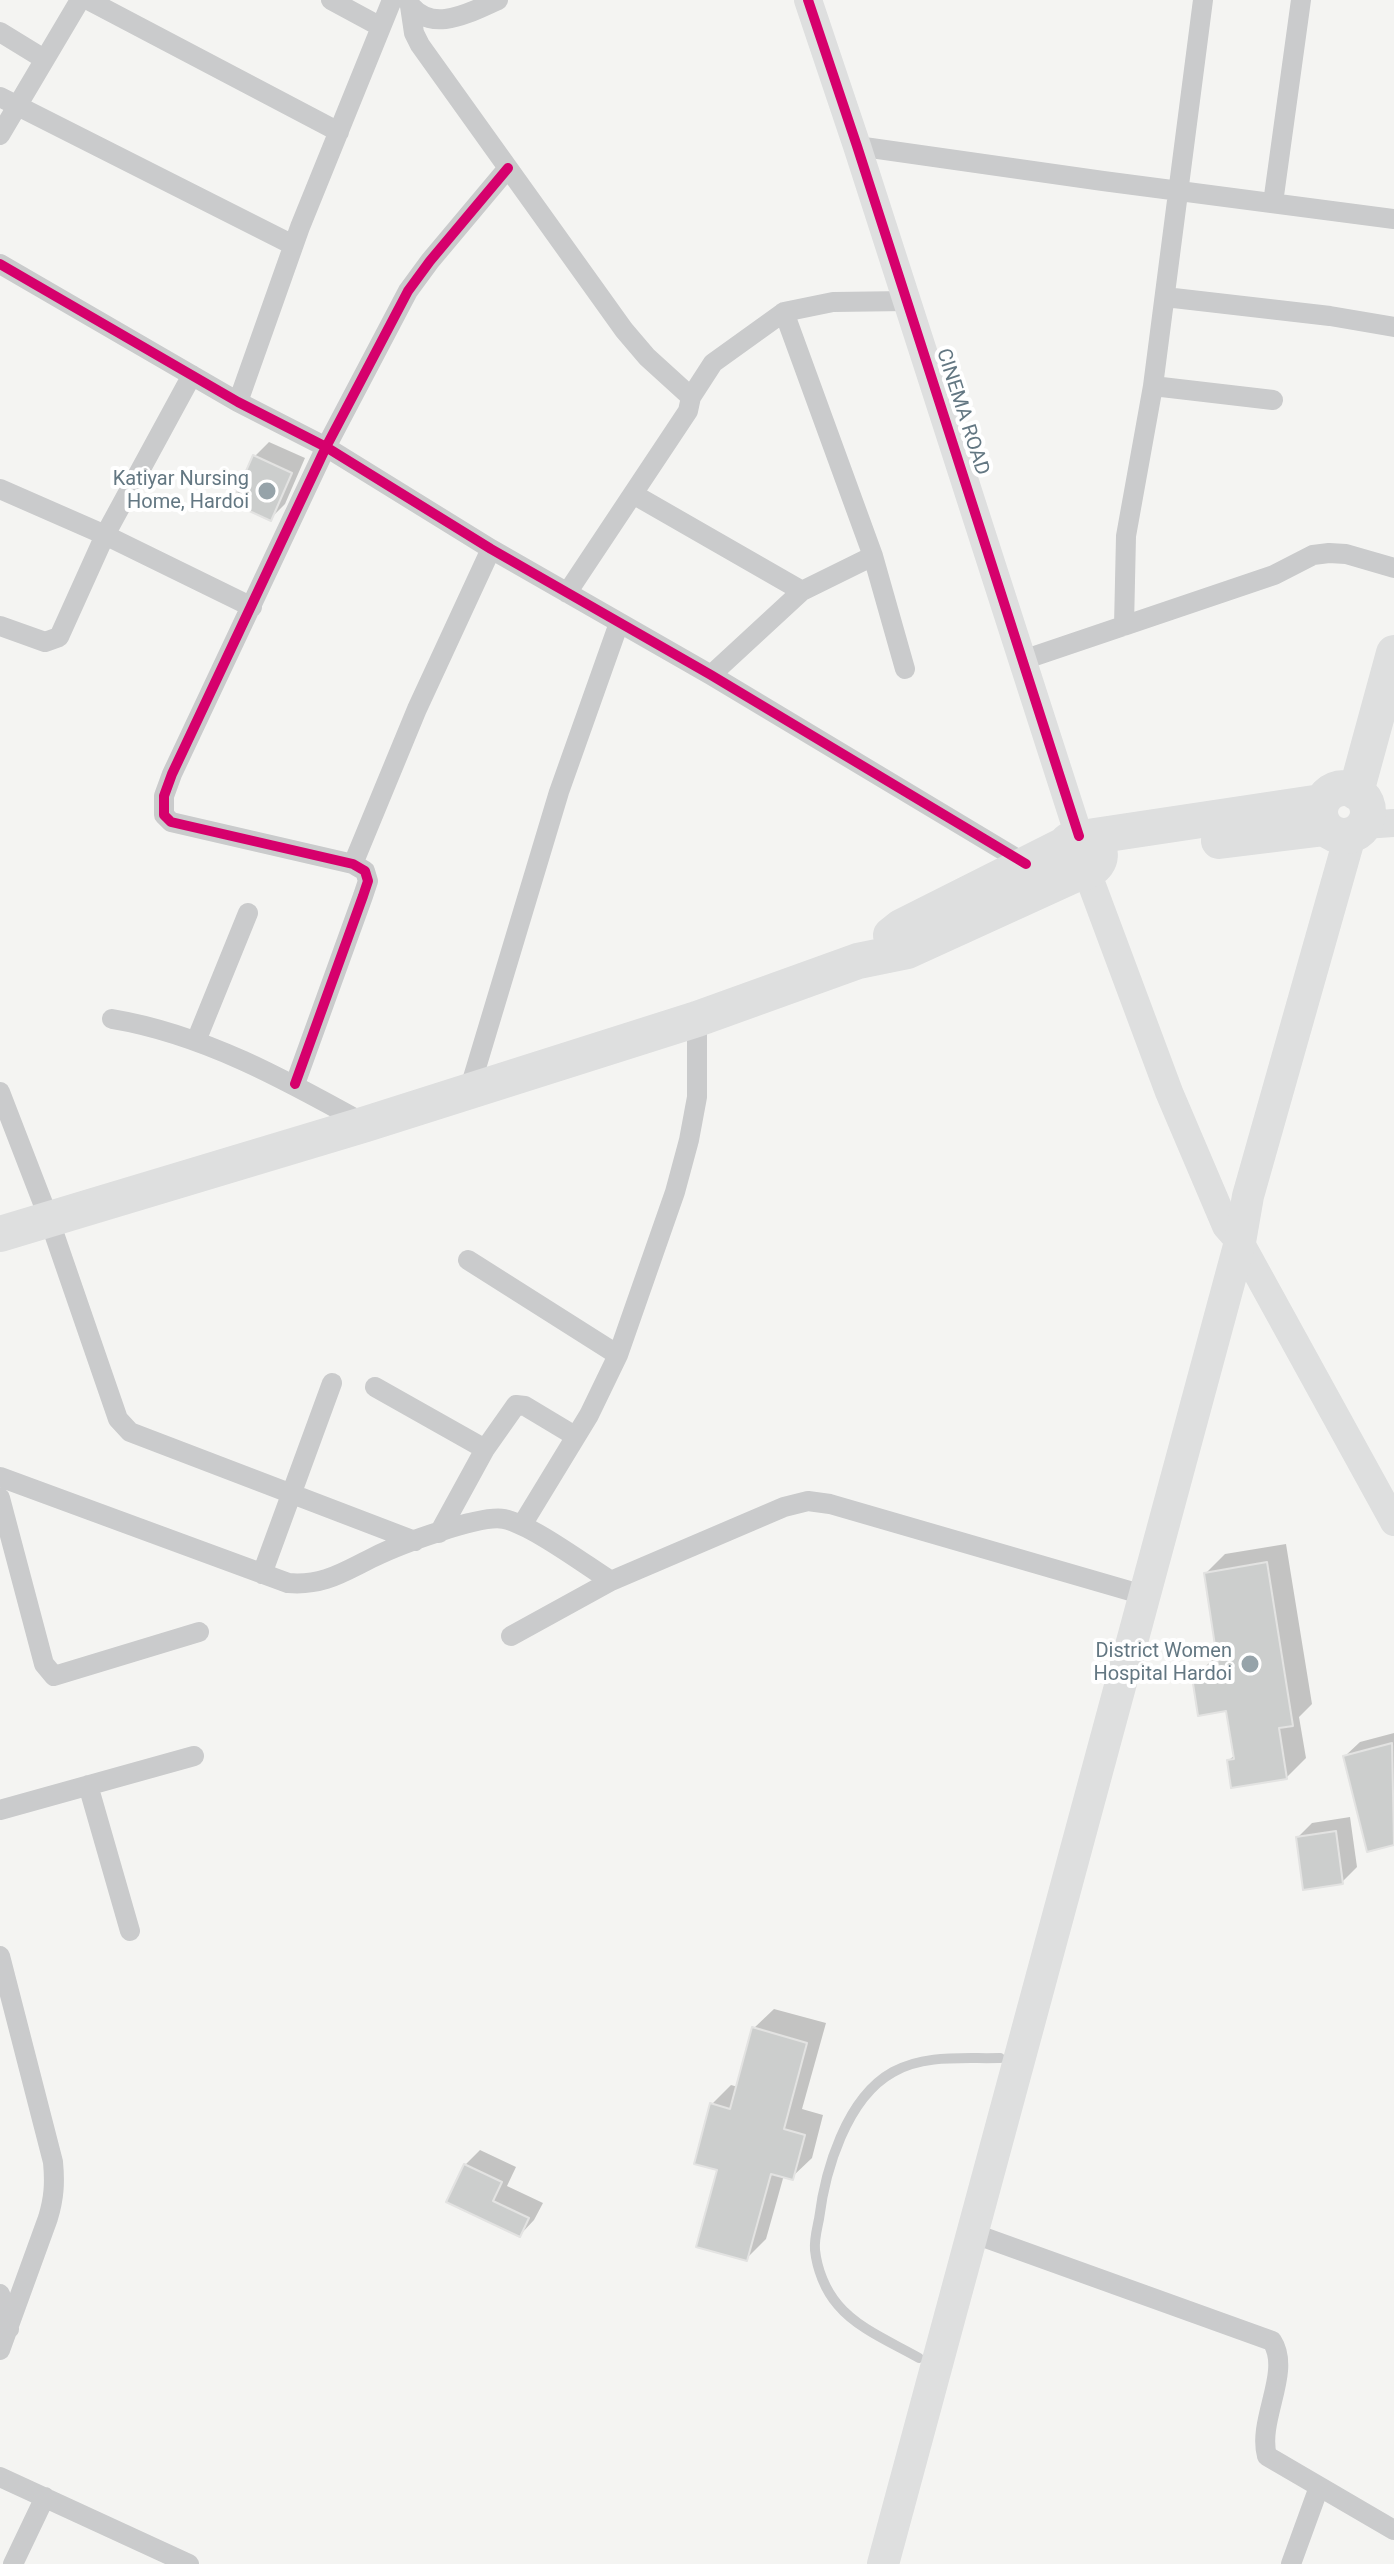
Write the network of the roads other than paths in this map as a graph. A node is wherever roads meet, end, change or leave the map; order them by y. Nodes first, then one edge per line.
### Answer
1 (80, 0) edge
2 (88, 0) edge
3 (331, 0) edge
4 (498, 0) edge
5 (808, 0) edge
6 (1203, 0) edge
7 (1301, 0) edge
8 (403, 2) edge
9 (381, 27) junction
10 (0, 32) edge
11 (44, 59) junction
12 (8, 101) edge
13 (339, 132) junction
14 (0, 135) edge
15 (857, 146) junction
16 (508, 168) junction
17 (1179, 191) junction
18 (1273, 203) junction
19 (1394, 219) edge
20 (293, 245) junction
21 (0, 264) edge
22 (1165, 297) junction
23 (907, 301) junction
24 (784, 312) junction
25 (1394, 327) edge
26 (192, 375) junction
27 (1153, 386) junction
28 (691, 397) junction
29 (1273, 400) dead end
30 (238, 402) junction
31 (326, 447) junction
32 (0, 489) edge
33 (633, 494) junction
34 (105, 535) junction
35 (491, 549) junction
36 (873, 556) junction
37 (1394, 568) edge
38 (802, 591) junction
39 (567, 593) junction
40 (252, 607) junction
41 (619, 623) junction
42 (0, 626) edge
43 (1124, 626) junction
44 (1394, 653) edge
45 (1023, 660) junction
46 (905, 669) dead end
47 (711, 675) junction
48 (1359, 815) edge
49 (1083, 854) junction
50 (353, 864) junction
51 (1026, 864) junction
52 (248, 913) dead end
53 (858, 961) junction
54 (112, 1019) dead end
55 (697, 1019) junction
56 (196, 1041) junction
57 (295, 1084) junction
58 (469, 1091) junction
59 (0, 1092) edge
60 (366, 1124) junction
61 (49, 1219) junction
62 (0, 1234) edge
63 (1233, 1234) junction
64 (468, 1260) dead end
65 (618, 1355) junction
66 (332, 1383) dead end
67 (375, 1387) dead end
68 (575, 1436) junction
69 (485, 1449) junction
70 (0, 1477) edge
71 (291, 1494) junction
72 (0, 1498) edge
73 (1394, 1522) edge
74 (522, 1525) junction
75 (439, 1533) junction
76 (415, 1541) junction
77 (262, 1574) junction
78 (611, 1581) junction
79 (1130, 1591) junction
80 (199, 1632) dead end
81 (511, 1636) dead end
82 (194, 1756) dead end
83 (88, 1785) junction
84 (0, 1810) edge
85 (130, 1931) dead end
86 (0, 1956) edge
87 (1000, 2058) junction
88 (972, 2233) junction
89 (0, 2294) edge
90 (3, 2343) edge
91 (919, 2358) junction
92 (0, 2477) edge
93 (1319, 2487) junction
94 (45, 2497) junction
95 (1394, 2530) edge
96 (13, 2564) edge
97 (189, 2564) edge
98 (863, 2564) edge
99 (883, 2564) edge
100 (1291, 2564) edge

1 - 11 street
2 - 13 street
3 - 9 street
4 - 8 street
5 - 15 street, CINEMA ROAD
6 - 17 street
7 - 18 street
8 - 9 street
8 - 16 street
9 - 13 street
10 - 11 street
11 - 12 street
12 - 14 street
12 - 20 street
13 - 20 street
15 - 17 street
15 - 23 street, CINEMA ROAD
16 - 28 street
16 - 31 street
17 - 18 street
17 - 22 street
18 - 19 street
20 - 30 street
21 - 26 street
22 - 25 street
22 - 27 street
23 - 24 street
23 - 45 street, CINEMA ROAD
24 - 28 street
24 - 36 street
26 - 30 street
26 - 34 street
27 - 29 street
27 - 43 street
28 - 33 street
30 - 31 street
31 - 35 street
31 - 40 street
32 - 34 street
33 - 38 street
33 - 39 street
34 - 40 street
34 - 42 street
35 - 39 street
35 - 50 street
36 - 38 street
36 - 46 street
37 - 43 street
38 - 47 street
39 - 41 street
40 - 50 street
41 - 47 street
41 - 58 street
43 - 45 street
44 - 48 highway
45 - 49 street, CINEMA ROAD
47 - 51 street
48 - 49 highway
48 - 63 main road
49 - 51 highway
49 - 53 highway
49 - 63 street, CINEMA ROAD
50 - 57 street
51 - 53 highway
52 - 56 street
53 - 55 highway
54 - 56 street
55 - 58 highway
55 - 65 street
56 - 57 street
57 - 60 street
58 - 60 highway
59 - 61 street
60 - 61 highway
61 - 62 highway
61 - 71 street
63 - 73 street, CINEMA ROAD
63 - 79 main road
63 - 88 main road
64 - 65 street
65 - 68 street
66 - 71 street
67 - 69 street
68 - 69 street
68 - 74 street
69 - 75 street
70 - 77 street
71 - 76 street
71 - 77 street
72 - 80 street
74 - 75 street
74 - 78 street
75 - 76 street
76 - 77 street
78 - 79 street
78 - 81 street
79 - 87 main road
82 - 83 street
83 - 84 street
83 - 85 street
86 - 90 street
87 - 91 main road
87 - 91 lane
88 - 93 street
88 - 99 main road
89 - 90 street
91 - 98 main road
92 - 94 street
93 - 95 street
93 - 100 street
94 - 96 street
94 - 97 street

